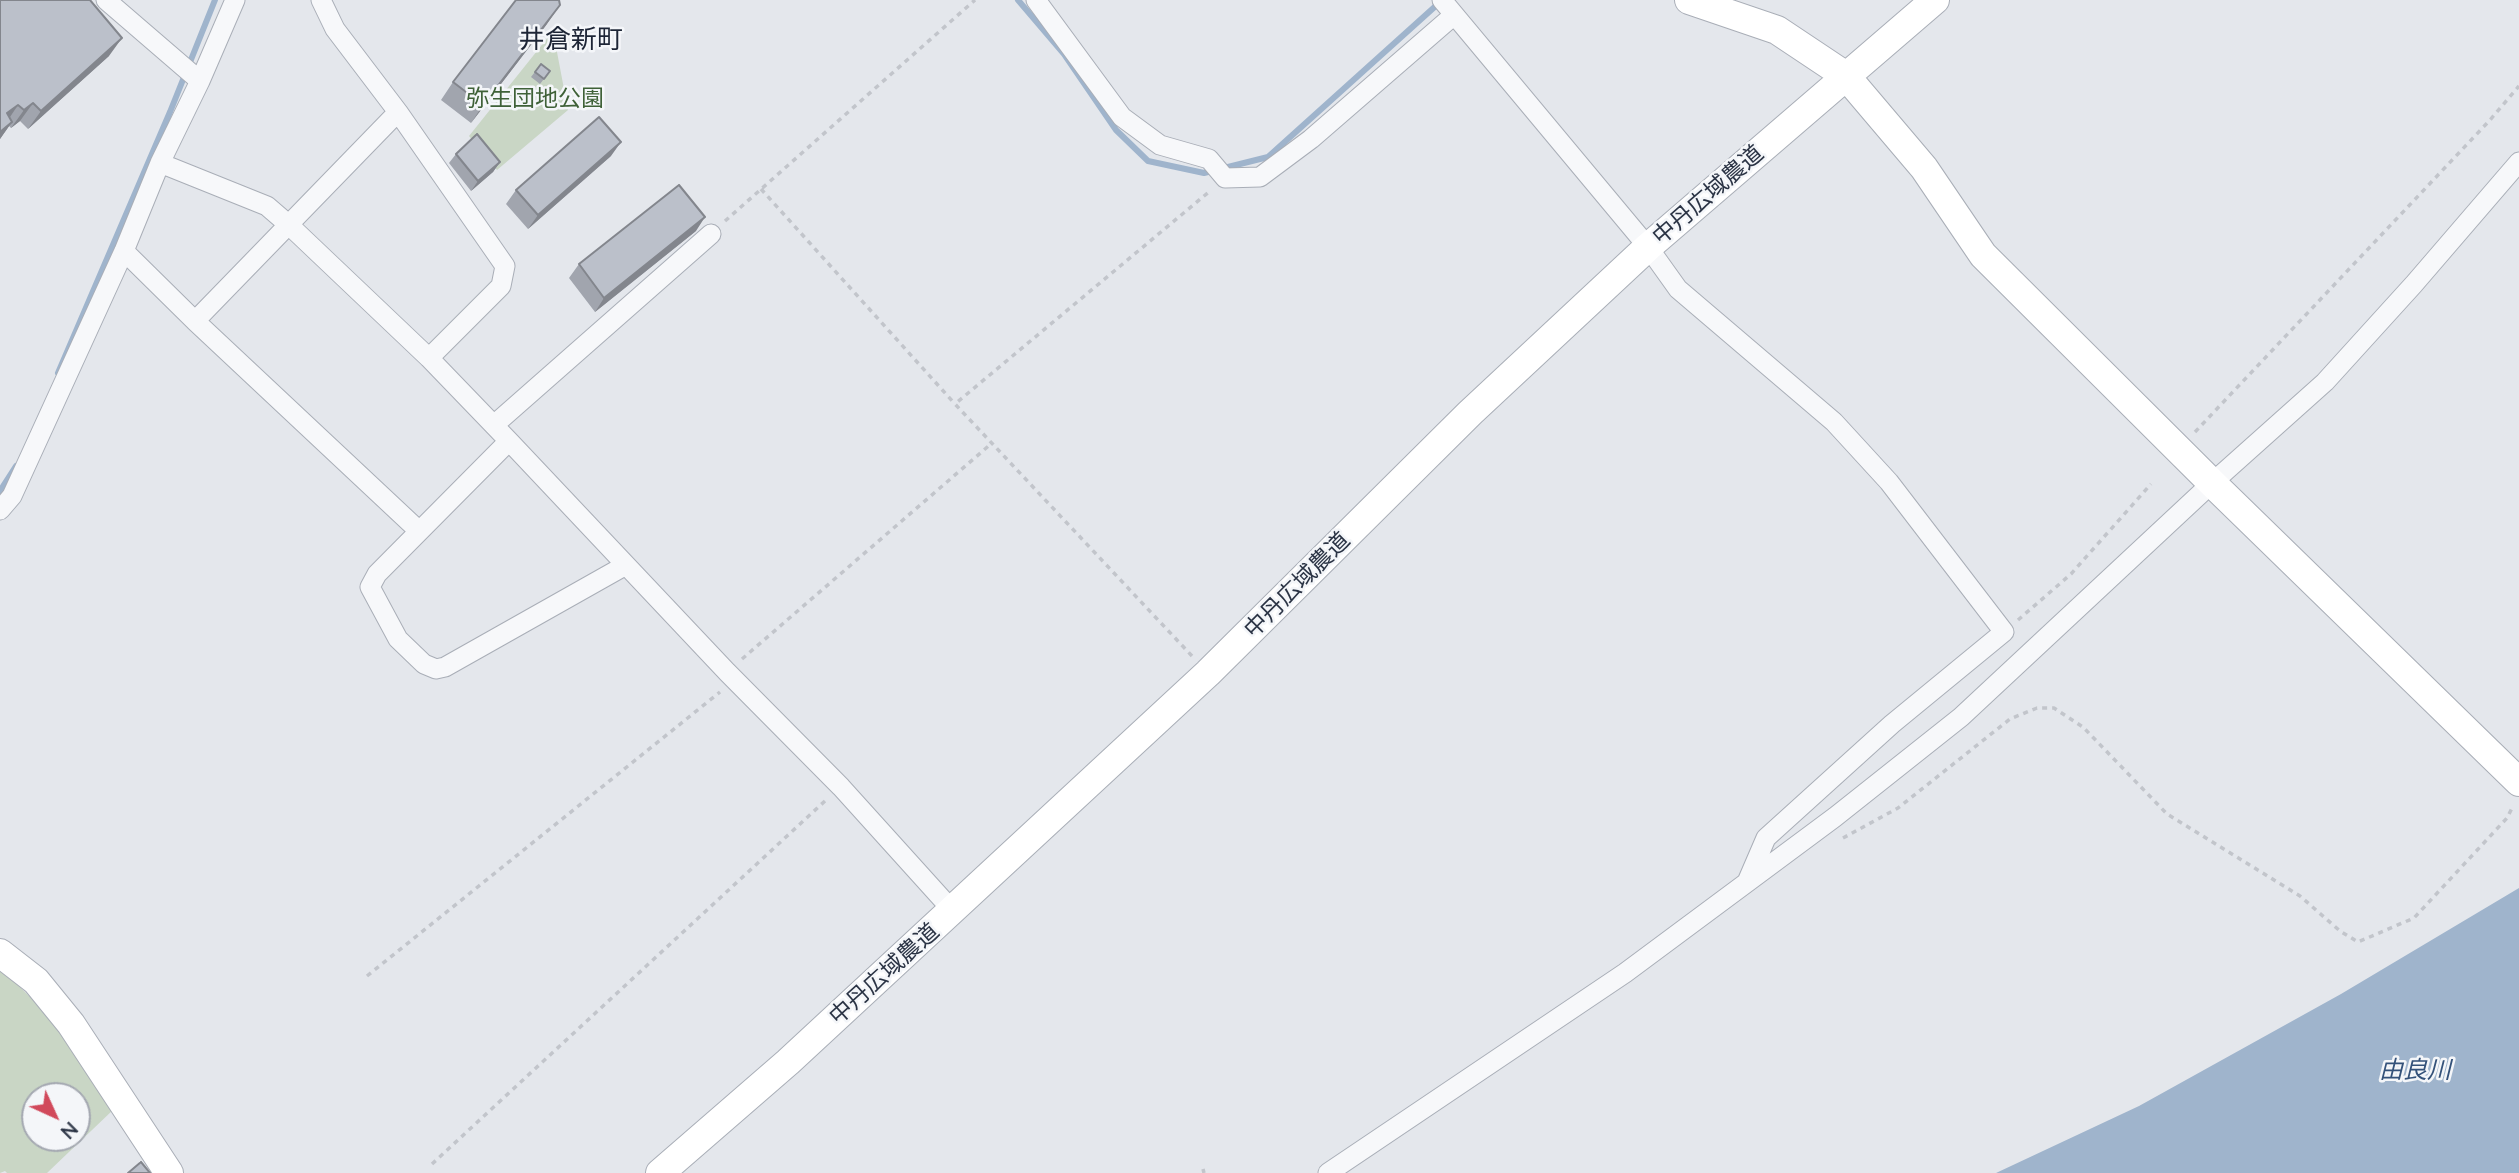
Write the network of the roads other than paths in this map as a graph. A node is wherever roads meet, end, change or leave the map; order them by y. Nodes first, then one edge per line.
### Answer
1 (106, 0) edge
2 (235, 0) edge
3 (321, 0) edge
4 (1036, 0) edge
5 (1689, 0) edge
6 (1935, 0) edge
7 (1448, 8) edge
8 (1846, 76) junction
9 (200, 81) junction
10 (398, 112) junction
11 (2519, 162) edge
12 (160, 163) junction
13 (289, 225) junction
14 (711, 234) road end
15 (1648, 247) junction
16 (124, 251) junction
17 (195, 321) junction
18 (429, 358) junction
19 (494, 425) junction
20 (509, 441) junction
21 (2216, 486) junction
22 (0, 510) edge
23 (418, 530) junction
24 (626, 565) junction
25 (2519, 782) edge
26 (1746, 883) junction
27 (953, 911) junction
28 (0, 953) edge
29 (169, 1173) edge
30 (660, 1173) edge
31 (1328, 1173) edge

1 - 9 street
2 - 9 street
3 - 10 street
4 - 7 street
5 - 8 street
6 - 8 street, 中丹広域農道
7 - 15 street
8 - 15 street, 中丹広域農道
8 - 21 street
9 - 12 street
10 - 13 street
10 - 18 street
11 - 21 street
12 - 13 street
12 - 16 street
13 - 17 street
13 - 18 street
14 - 19 street
15 - 26 street
15 - 27 street, 中丹広域農道
16 - 17 street
16 - 22 street
17 - 23 street
18 - 19 street
19 - 20 street
20 - 23 street
20 - 24 street
21 - 25 street
21 - 26 street
23 - 24 street
24 - 27 street
26 - 31 street
27 - 30 street, 中丹広域農道
28 - 29 street

